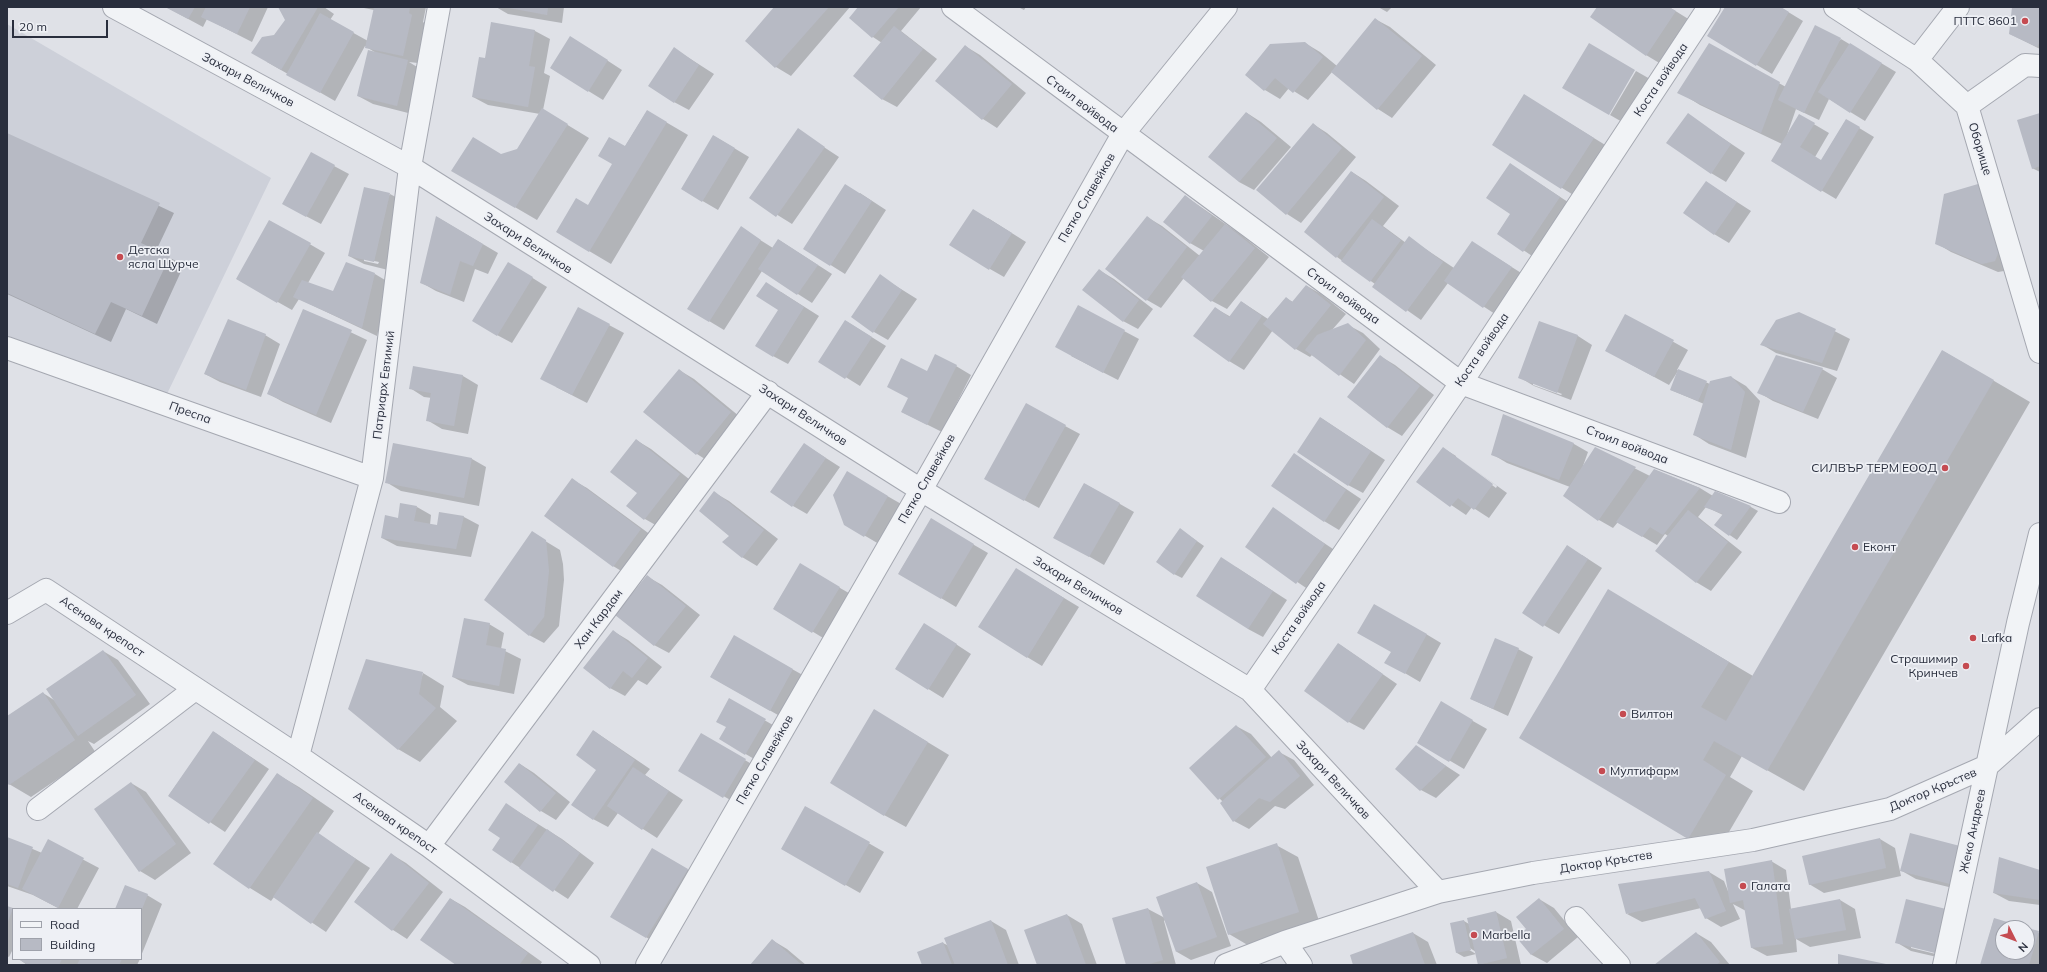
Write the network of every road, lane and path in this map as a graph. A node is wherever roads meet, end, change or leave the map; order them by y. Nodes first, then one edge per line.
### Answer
1 (114, 7) edge
2 (439, 7) edge
3 (953, 7) edge
4 (1226, 7) edge
5 (1709, 7) edge
6 (1834, 7) edge
7 (1958, 7) edge
8 (1917, 60) junction
9 (2040, 66) edge
10 (1967, 106) junction
11 (1123, 134) junction
12 (410, 167) junction
13 (7, 348) edge
14 (2040, 352) edge
15 (1460, 383) junction
16 (768, 392) junction
17 (372, 478) junction
18 (921, 490) junction
19 (1778, 502) dead end
20 (2040, 534) edge
21 (7, 613) edge
22 (195, 689) junction
23 (1250, 690) junction
24 (2040, 720) edge
25 (298, 756) junction
26 (1987, 766) junction
27 (38, 809) dead end
28 (429, 846) junction
29 (1438, 892) junction
30 (1576, 918) dead end
31 (1285, 942) junction
32 (589, 965) edge
33 (647, 965) edge
34 (1226, 965) edge
35 (1301, 965) edge
36 (1618, 965) edge
37 (1944, 965) edge

1 - 12 street, Захари Величков
2 - 12 street, Патриарх Евтимий
3 - 11 street, Стоил войвода
4 - 11 street, Петко Славейков
5 - 15 street, Коста войвода
6 - 8 street, Оборище
7 - 8 street
8 - 10 street, Оборище
9 - 10 street
10 - 14 street, Оборище
11 - 15 street, Стоил войвода
11 - 18 street, Петко Славейков
12 - 16 street, Захари Величков
12 - 17 street, Патриарх Евтимий
13 - 17 street, Преспа
15 - 19 street, Стоил войвода
15 - 23 street, Коста войвода
16 - 18 street, Захари Величков
16 - 28 street, Хан Кардам
17 - 25 street, Патриарх Евтимий
18 - 23 street, Захари Величков
18 - 33 street, Петко Славейков
20 - 26 street, Жеко Андреев
21 - 22 street, Асенова крепост
22 - 25 street, Асенова крепост
22 - 27 street
23 - 29 street, Захари Величков
24 - 26 street
25 - 28 street, Асенова крепост
26 - 29 street, Доктор Кръстев
26 - 37 street, Жеко Андреев
28 - 32 street, Асенова крепост
29 - 31 street, Доктор Кръстев
30 - 36 street
31 - 34 street, Доктор Кръстев
31 - 35 street

